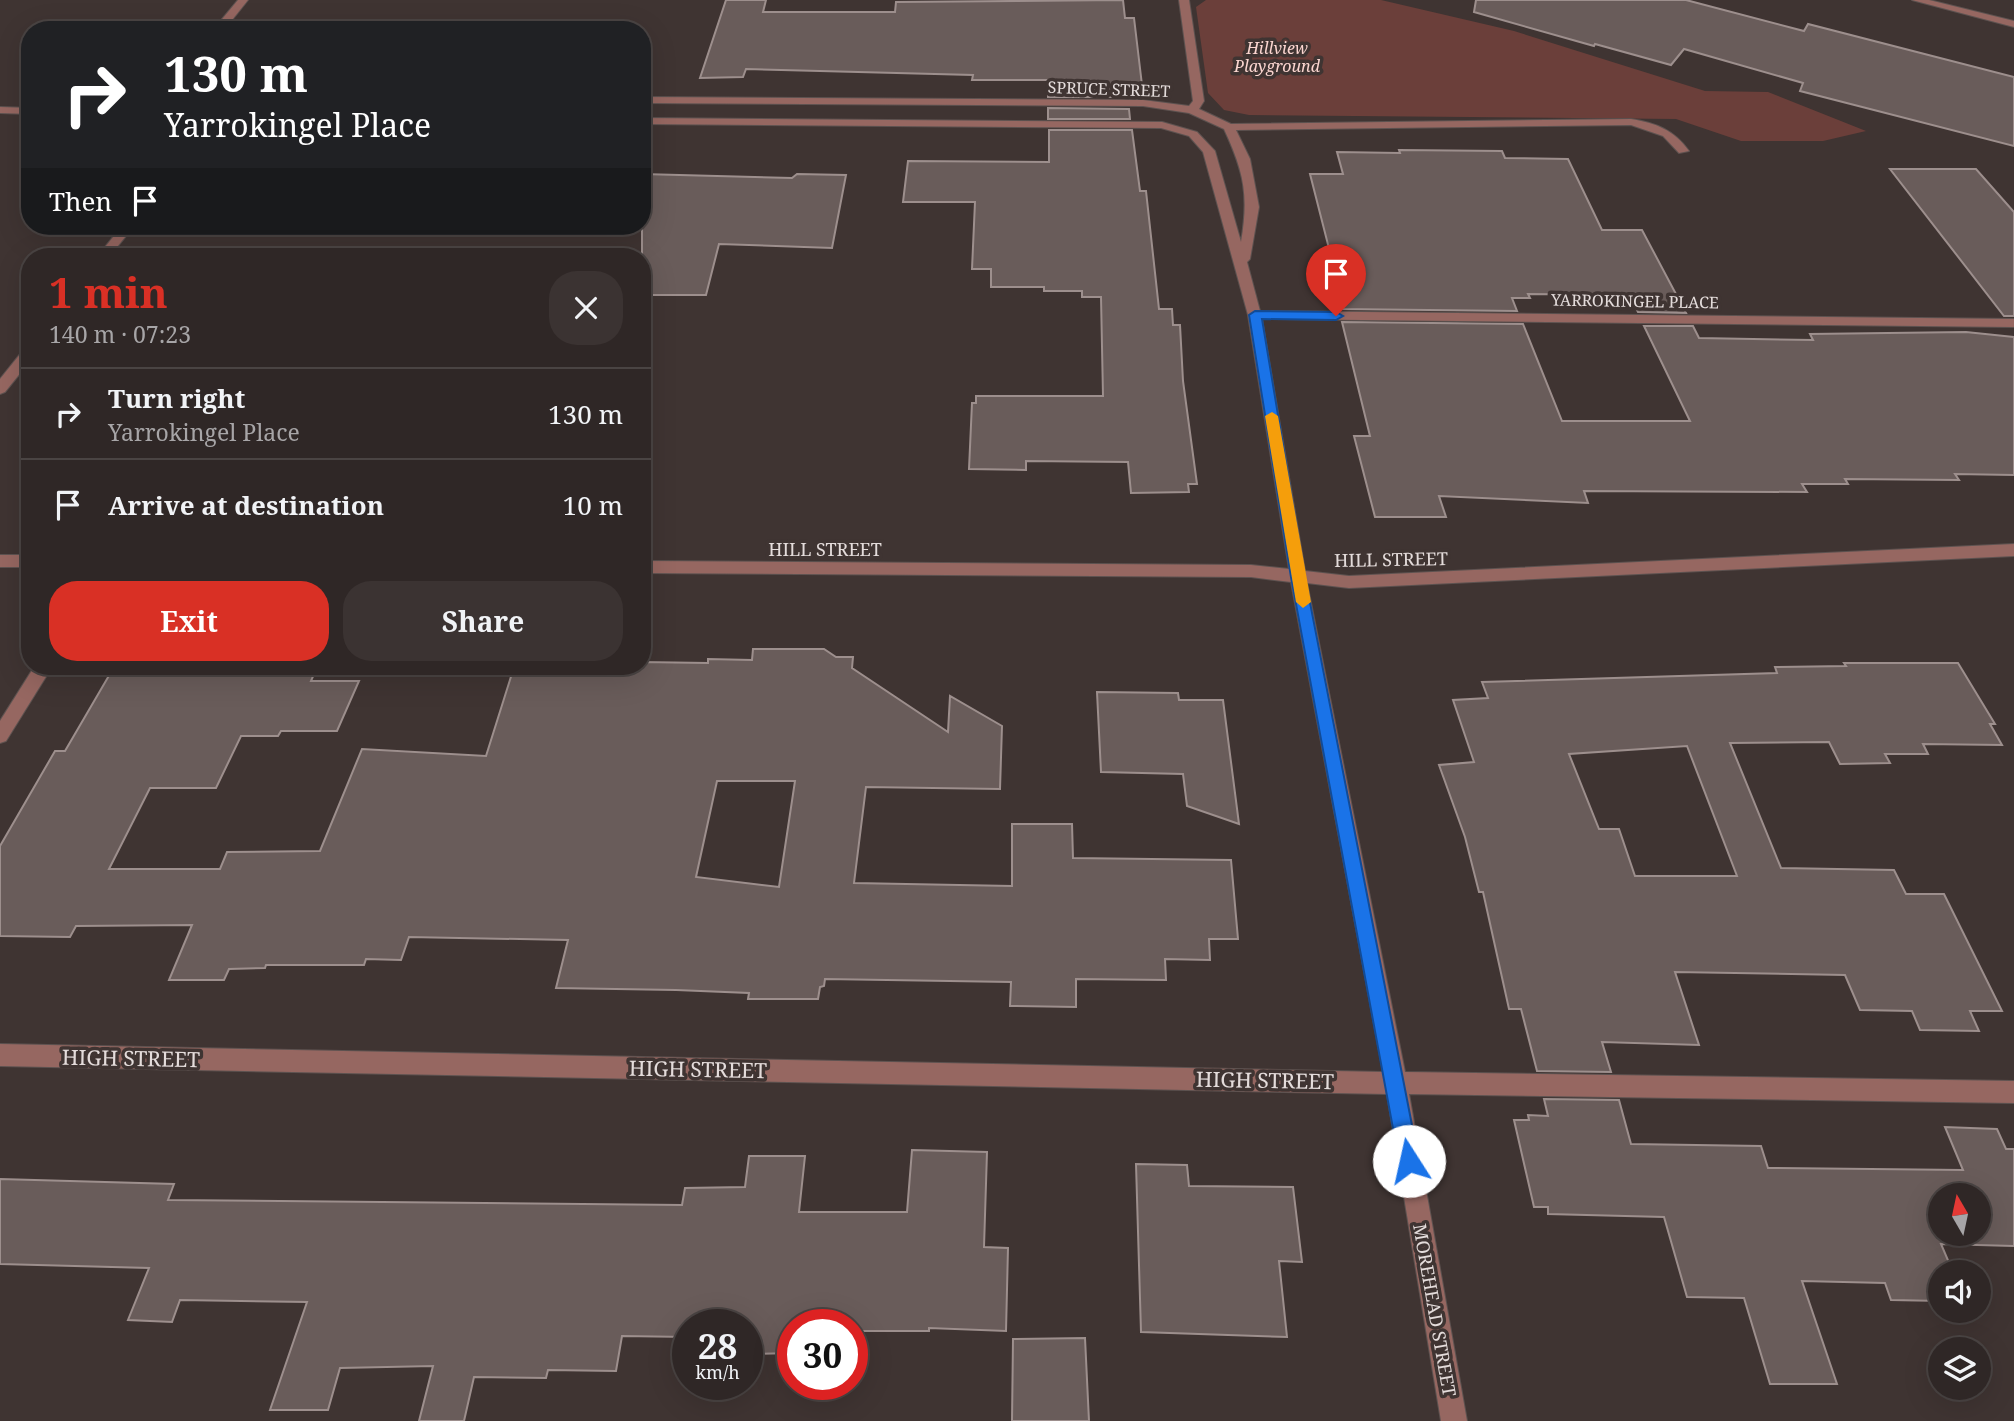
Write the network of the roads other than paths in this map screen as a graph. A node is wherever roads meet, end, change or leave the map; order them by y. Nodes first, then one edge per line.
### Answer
1 (243, 0) edge
2 (1184, 0) edge
3 (1917, 0) edge
4 (226, 21) edge
5 (2014, 24) edge
6 (651, 100) edge
7 (0, 110) edge
8 (1192, 110) junction
9 (21, 111) edge
10 (651, 121) edge
11 (1229, 128) junction
12 (1193, 134) joint
13 (1683, 151) dead end
14 (1243, 266) junction
15 (1255, 315) junction
16 (2014, 323) edge
17 (21, 362) edge
18 (0, 389) edge
19 (2014, 550) edge
20 (0, 561) edge
21 (21, 561) edge
22 (651, 567) edge
23 (1298, 577) junction
24 (38, 675) edge
25 (0, 736) edge
26 (0, 1055) edge
27 (1395, 1083) junction
28 (2014, 1092) edge
29 (1454, 1421) edge

1 - 4 street
2 - 8 street
3 - 5 street
6 - 8 street, SPRUCE STREET
7 - 9 street
8 - 11 street, SPRUCE STREET
10 - 12 street, SPRUCE STREET
11 - 13 street, SPRUCE STREET
11 - 14 street
12 - 14 street, MOREHEAD STREET
14 - 15 street, MOREHEAD STREET
15 - 16 street, YARROKINGEL PLACE
15 - 23 street, MOREHEAD STREET
17 - 18 street
19 - 23 street, HILL STREET
20 - 21 street
22 - 23 street, HILL STREET
23 - 27 street, MOREHEAD STREET
24 - 25 street
26 - 27 street, HIGH STREET
27 - 28 street, HIGH STREET
27 - 29 street, MOREHEAD STREET

